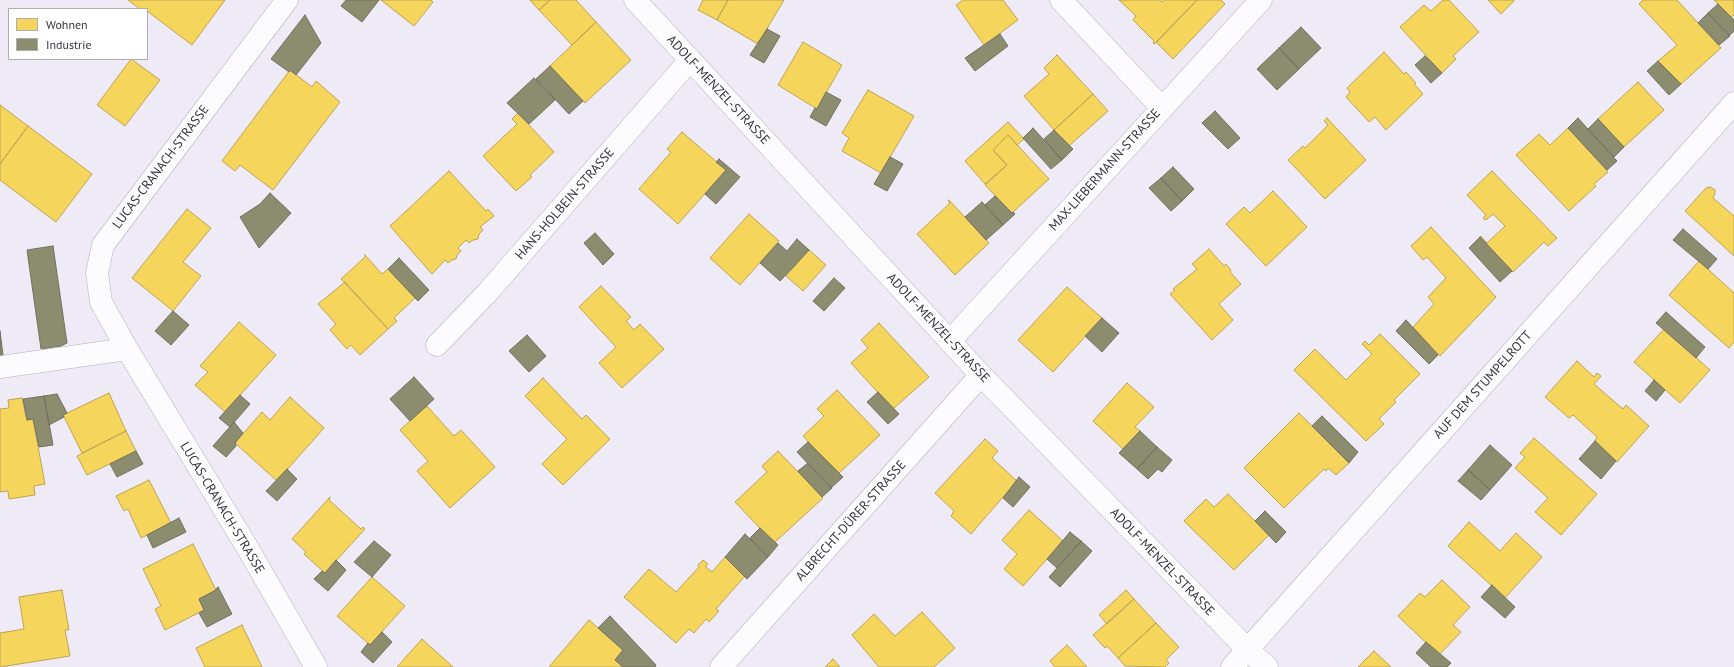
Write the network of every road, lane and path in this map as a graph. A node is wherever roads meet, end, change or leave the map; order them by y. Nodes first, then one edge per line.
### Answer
1 (287, 0) edge
2 (635, 0) edge
3 (1061, 0) edge
4 (1261, 0) edge
5 (690, 60) junction
6 (1734, 103) edge
7 (1162, 108) junction
8 (950, 341) junction
9 (437, 345) dead end
10 (127, 349) junction
11 (0, 367) edge
12 (981, 375) junction
13 (1248, 650) junction
14 (316, 667) edge
15 (721, 667) edge
16 (1232, 667) edge
17 (1267, 667) edge

1 - 10 street, LUCAS-CRANACH-STRASSE
2 - 5 street, ADOLF-MENZEL-STRASSE
3 - 7 street
4 - 7 street, MAX-LIEBERMANN-STRASSE
5 - 8 street, ADOLF-MENZEL-STRASSE
5 - 9 street, HANS-HOLBEIN-STRASSE
6 - 13 street, AUF DEM STUMPELROTT
7 - 8 street, MAX-LIEBERMANN-STRASSE
8 - 12 street, ADOLF-MENZEL-STRASSE
10 - 11 street
10 - 14 street, LUCAS-CRANACH-STRASSE
12 - 13 street, ADOLF-MENZEL-STRASSE
12 - 15 street, ALBRECHT-DÜRER-STRASSE
13 - 16 street, AUF DEM STUMPELROTT
13 - 17 street, ADOLF-MENZEL-STRASSE

